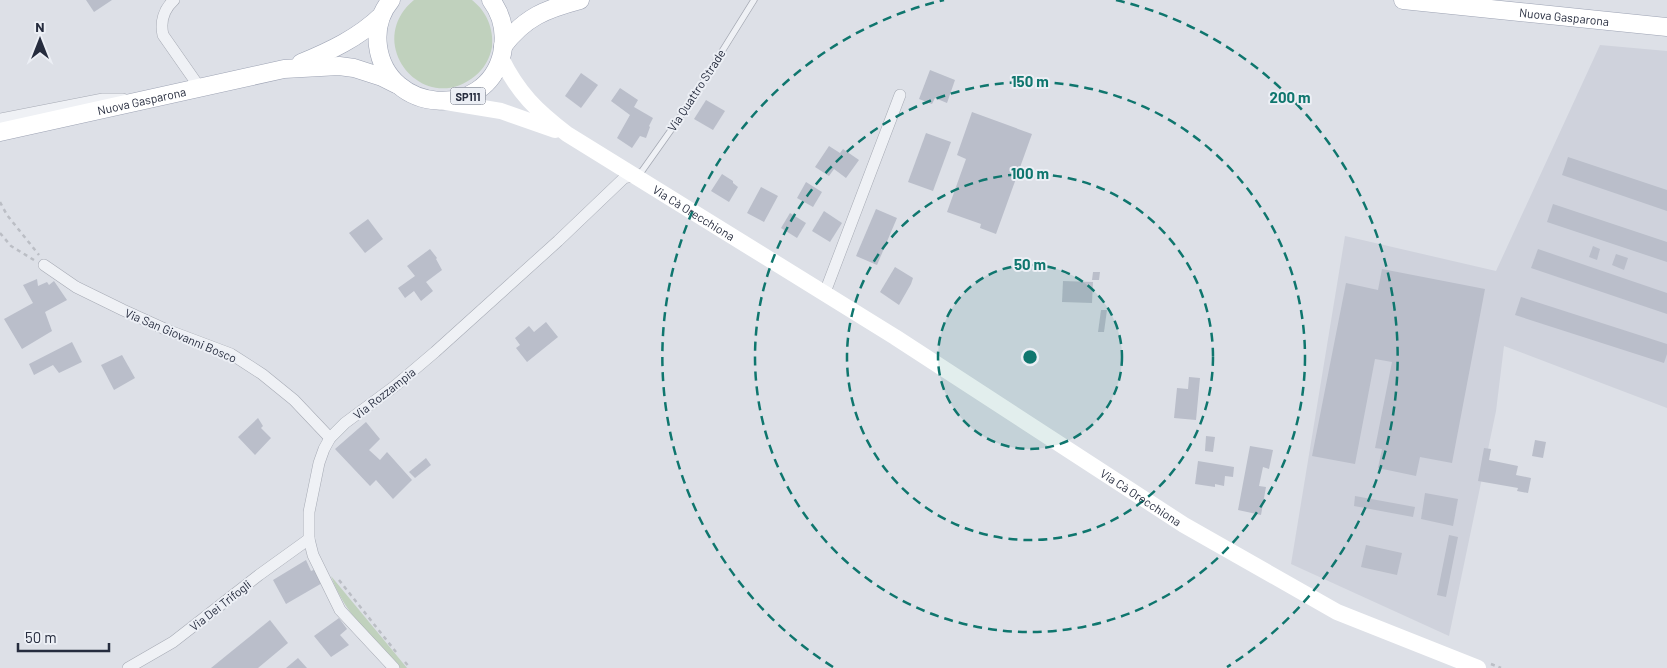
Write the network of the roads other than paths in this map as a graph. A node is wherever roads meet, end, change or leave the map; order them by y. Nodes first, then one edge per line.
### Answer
1 (174, 0) edge
2 (491, 0) edge
3 (580, 0) edge
4 (754, 0) edge
5 (1403, 0) edge
6 (386, 5) edge
7 (1667, 27) edge
8 (502, 52) junction
9 (284, 69) junction
10 (396, 84) junction
11 (200, 88) junction
12 (900, 95) dead end
13 (147, 100) junction
14 (442, 102) junction
15 (0, 119) edge
16 (0, 132) edge
17 (567, 134) junction
18 (633, 176) junction
19 (44, 265) road end
20 (822, 292) junction
21 (330, 438) junction
22 (309, 540) junction
23 (128, 668) edge
24 (394, 668) edge
25 (1478, 668) edge

1 - 11 street
2 - 8 main road
3 - 8 main road, Nuova Gasparona / SP111
4 - 18 lane, Via Quattro Strade
5 - 7 main road, Nuova Gasparona
6 - 9 main road, Nuova Gasparona / SP111
6 - 10 main road, Nuova Gasparona / SP111
8 - 14 main road, Nuova Gasparona / SP111
8 - 17 main road, Via Cà Orecchiona
9 - 10 main road, Nuova Gasparona / SP111
9 - 11 main road, Nuova Gasparona / SP111
10 - 14 main road, Nuova Gasparona / SP111
11 - 13 main road, Nuova Gasparona / SP111
12 - 20 street
13 - 15 street
13 - 16 main road, Nuova Gasparona / SP111
14 - 17 main road, Via Cà Orecchiona
17 - 18 main road, Via Cà Orecchiona
18 - 20 main road, Via Cà Orecchiona
18 - 21 street, Via Rozzampia
19 - 21 street, Via San Giovanni Bosco
20 - 25 main road, Via Cà Orecchiona
21 - 22 street, Via Rozzampia
22 - 23 street, Via Dei Trifogli
22 - 24 street, Via Rozzampia

